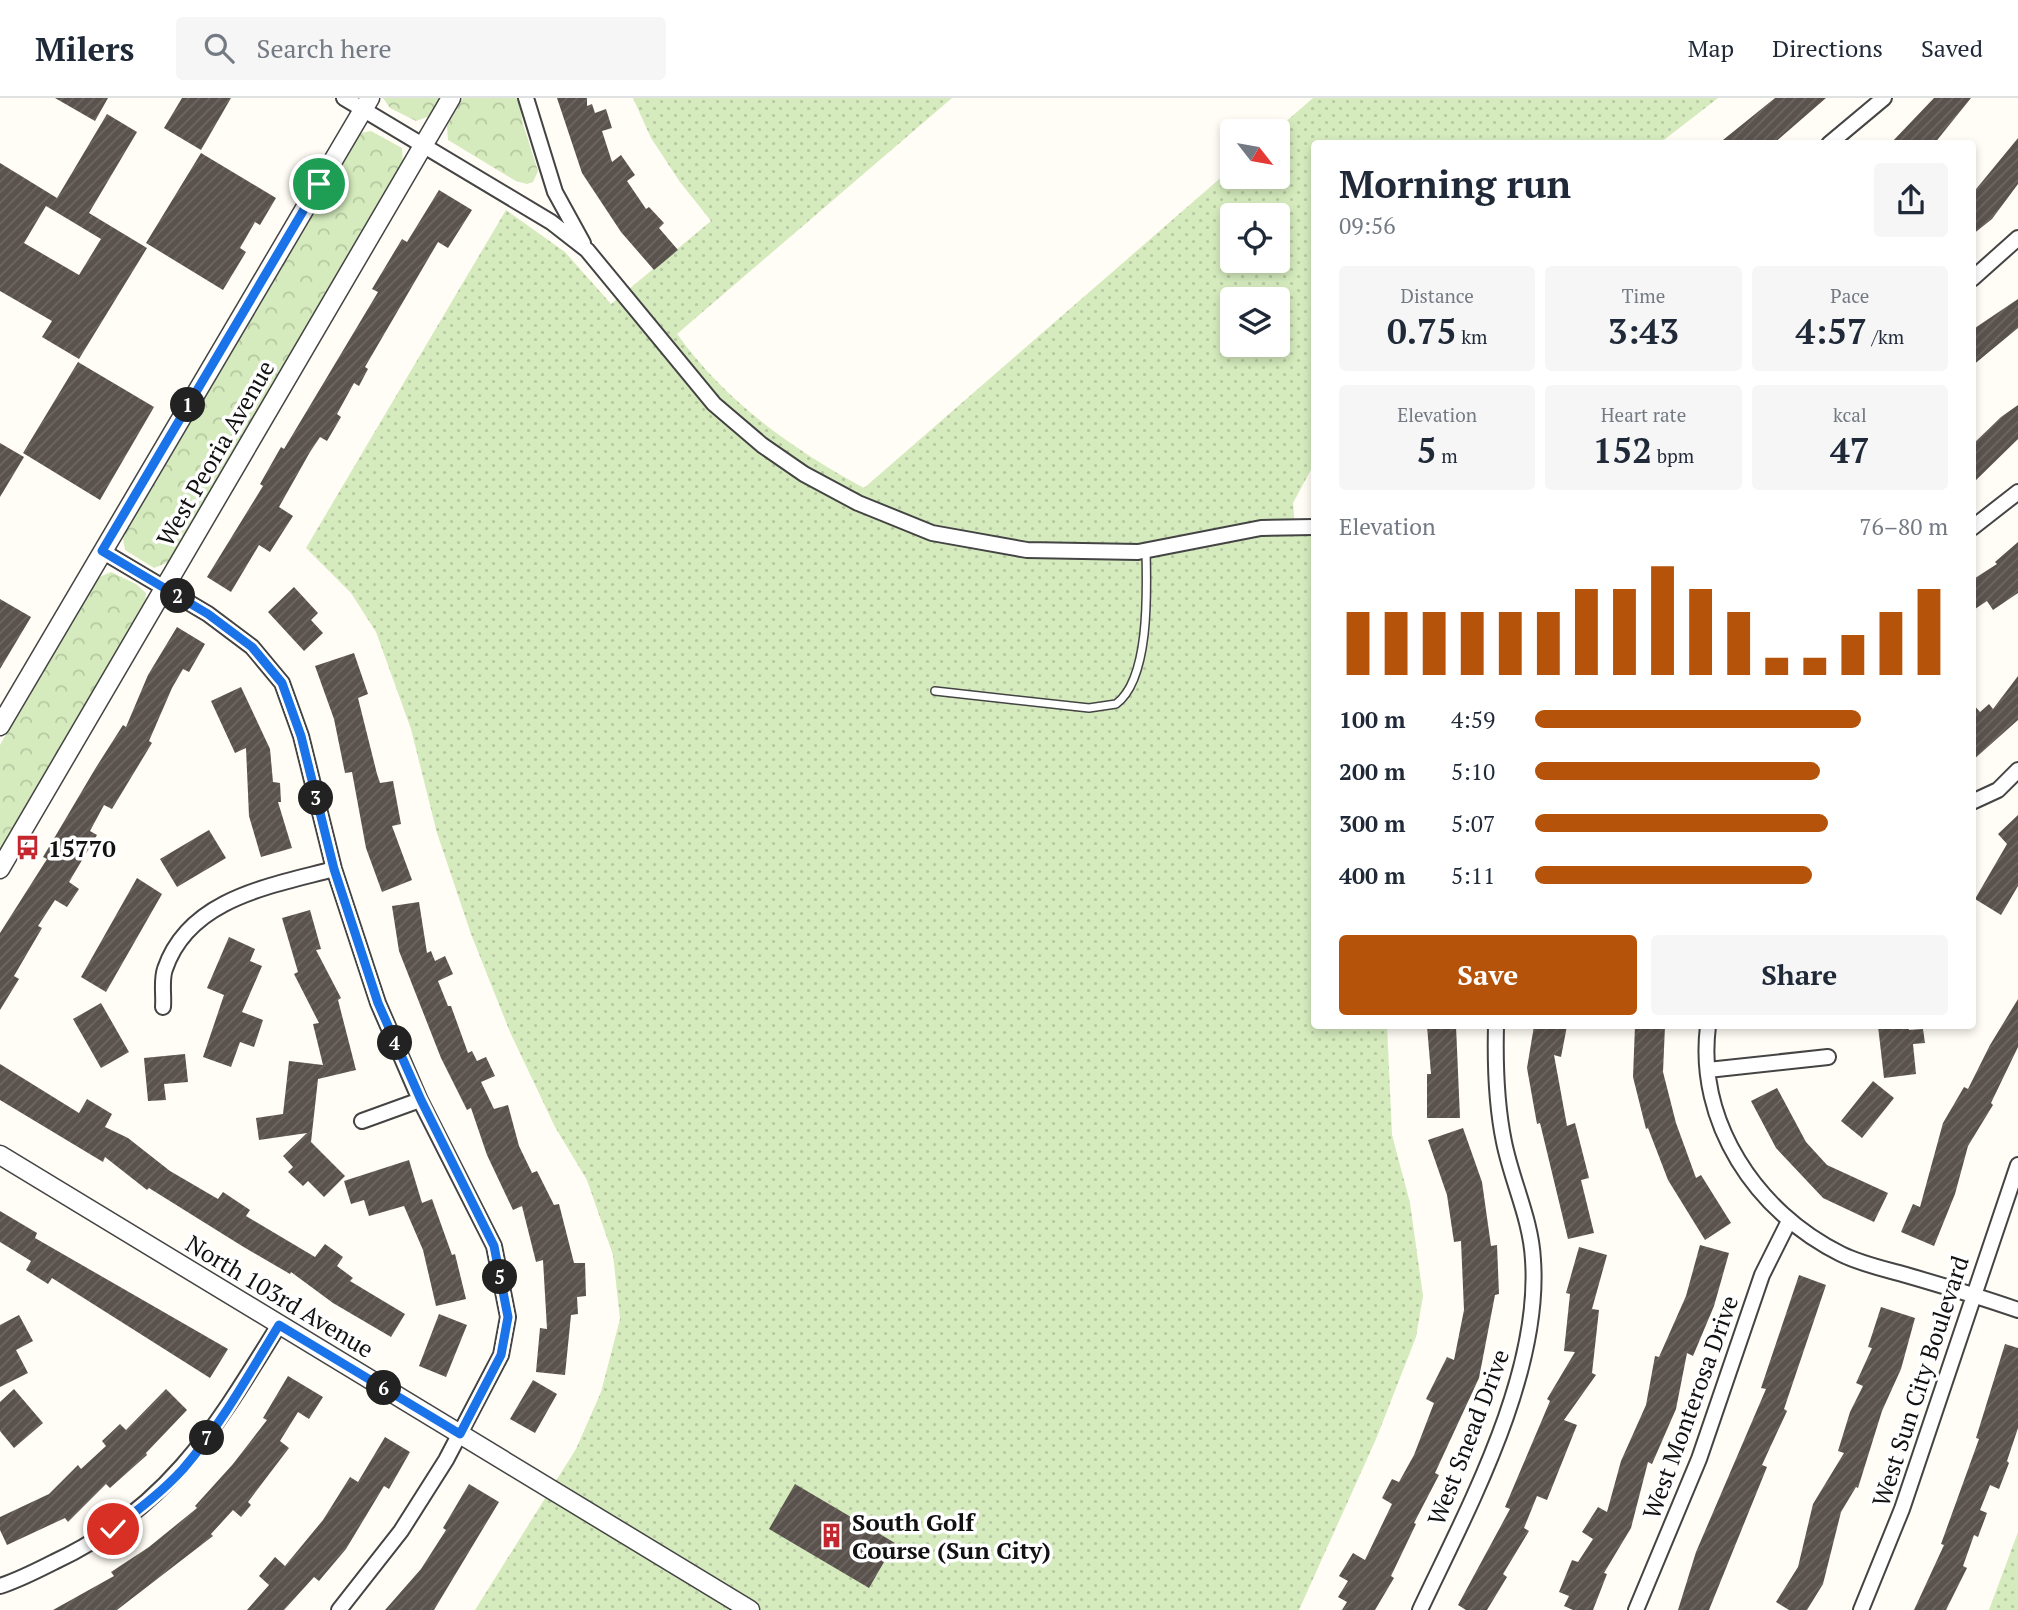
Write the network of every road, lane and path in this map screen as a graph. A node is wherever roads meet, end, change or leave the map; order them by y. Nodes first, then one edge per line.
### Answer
1 (344, 98) edge
2 (451, 98) edge
3 (526, 98) edge
4 (1884, 98) edge
5 (367, 104) edge
6 (1834, 140) edge
7 (423, 145) junction
8 (2018, 238) edge
9 (587, 250) junction
10 (1976, 275) edge
11 (2018, 492) edge
12 (1976, 525) edge
13 (1311, 527) edge
14 (1146, 550) junction
15 (102, 551) junction
16 (164, 588) junction
17 (935, 691) dead end
18 (0, 726) edge
19 (2018, 770) edge
20 (1976, 800) edge
21 (0, 869) edge
22 (334, 869) junction
23 (163, 1007) dead end
24 (1496, 1029) edge
25 (1708, 1029) edge
26 (1828, 1057) dead end
27 (1707, 1070) junction
28 (421, 1100) junction
29 (362, 1121) dead end
30 (0, 1154) edge
31 (2018, 1164) edge
32 (1789, 1221) junction
33 (1972, 1294) junction
34 (2018, 1310) edge
35 (279, 1325) junction
36 (460, 1434) junction
37 (0, 1586) edge
38 (339, 1610) edge
39 (750, 1610) edge
40 (1420, 1610) edge
41 (1636, 1610) edge
42 (1861, 1610) edge

1 - 5 street
2 - 7 street, West Peoria Avenue
3 - 9 street
4 - 6 street
5 - 7 street
5 - 15 street, West Peoria Avenue
7 - 9 street
7 - 16 street, West Peoria Avenue
8 - 10 street
9 - 14 street
11 - 12 street
13 - 14 street
14 - 17 lane
15 - 16 street
15 - 18 street, West Peoria Avenue
16 - 21 street, West Peoria Avenue
16 - 22 street
19 - 20 street
22 - 23 street
22 - 28 street
24 - 40 street, West Snead Drive
25 - 27 street
26 - 27 street
27 - 32 street
28 - 29 street
28 - 36 street
30 - 35 street, North 103rd Avenue
31 - 33 street, West Sun City Boulevard
32 - 33 street
32 - 41 street, West Monterosa Drive
33 - 34 street
33 - 42 street, West Sun City Boulevard
35 - 36 street, North 103rd Avenue
35 - 37 street
36 - 38 street
36 - 39 street, North 103rd Avenue

